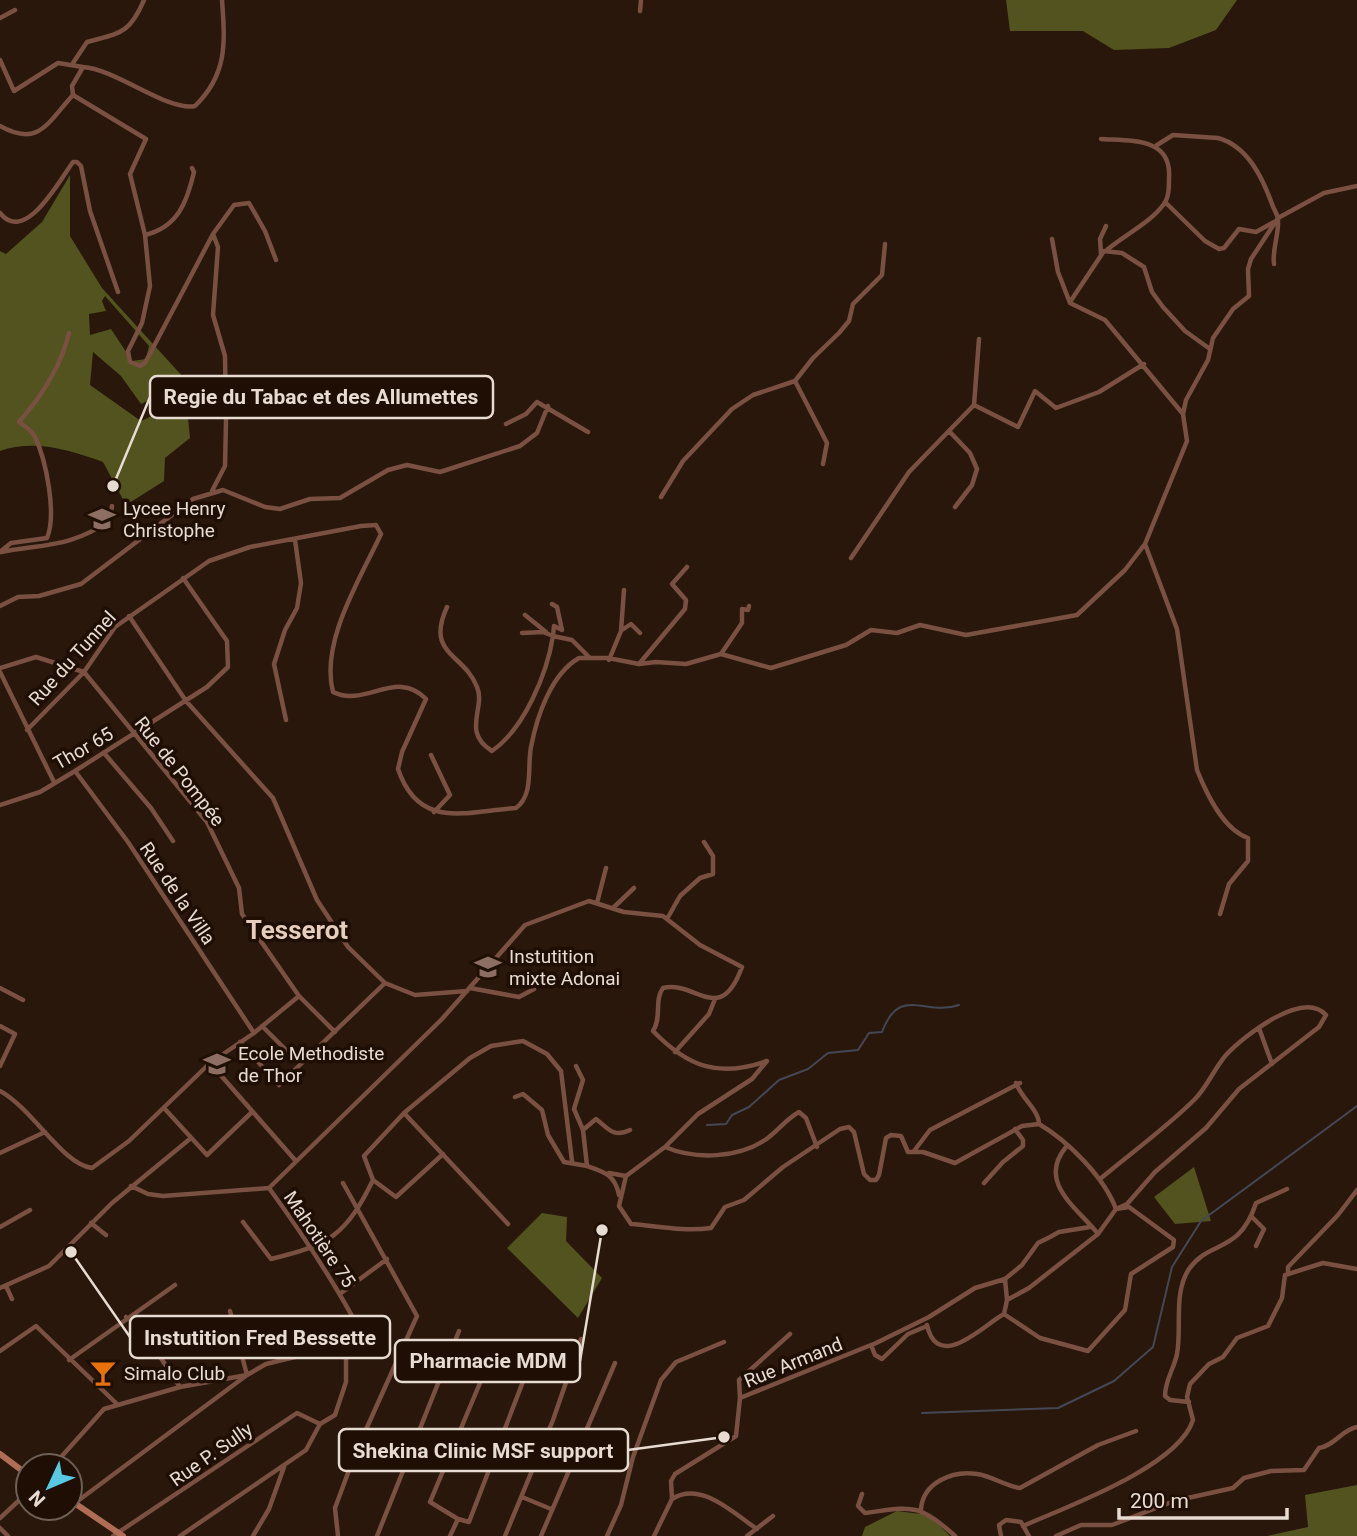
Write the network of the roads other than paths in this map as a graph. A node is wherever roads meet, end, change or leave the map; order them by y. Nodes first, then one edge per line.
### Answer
1 (144, 0) edge
2 (222, 0) edge
3 (641, 0) edge
4 (15, 10) dead end
5 (640, 11) dead end
6 (0, 18) edge
7 (0, 60) edge
8 (73, 63) junction
9 (83, 67) junction
10 (73, 95) junction
11 (0, 126) edge
12 (1101, 139) dead end
13 (1157, 145) junction
14 (192, 168) dead end
15 (1357, 186) edge
16 (1166, 202) junction
17 (0, 213) edge
18 (1278, 218) junction
19 (1106, 226) dead end
20 (213, 234) junction
21 (145, 235) junction
22 (1052, 239) dead end
23 (885, 244) dead end
24 (1107, 249) junction
25 (1101, 254) junction
26 (276, 260) dead end
27 (1274, 264) dead end
28 (118, 292) dead end
29 (1070, 303) junction
30 (69, 333) dead end
31 (979, 339) dead end
32 (1210, 349) junction
33 (1144, 364) junction
34 (795, 381) junction
35 (974, 405) junction
36 (548, 406) junction
37 (1183, 414) junction
38 (506, 424) dead end
39 (587, 432) dead end
40 (950, 432) junction
41 (823, 464) dead end
42 (212, 491) junction
43 (661, 496) dead end
44 (112, 506) dead end
45 (955, 507) dead end
46 (295, 540) junction
47 (1145, 544) junction
48 (0, 552) edge
49 (851, 558) dead end
50 (687, 567) dead end
51 (183, 578) junction
52 (624, 590) dead end
53 (552, 604) dead end
54 (0, 606) edge
55 (749, 606) dead end
56 (447, 607) dead end
57 (525, 615) dead end
58 (129, 616) junction
59 (562, 630) junction
60 (621, 631) junction
61 (547, 633) junction
62 (640, 633) dead end
63 (522, 634) dead end
64 (553, 636) junction
65 (566, 638) junction
66 (721, 654) junction
67 (589, 658) junction
68 (610, 660) junction
69 (639, 664) junction
70 (0, 670) edge
71 (84, 671) junction
72 (186, 701) junction
73 (286, 720) dead end
74 (27, 730) junction
75 (134, 735) junction
76 (104, 753) junction
77 (431, 755) dead end
78 (75, 771) junction
79 (54, 782) junction
80 (0, 805) edge
81 (434, 812) junction
82 (173, 841) dead end
83 (704, 842) dead end
84 (606, 868) dead end
85 (634, 888) dead end
86 (597, 903) junction
87 (613, 908) junction
88 (1220, 914) dead end
89 (667, 919) junction
90 (385, 984) junction
91 (0, 988) edge
92 (534, 989) dead end
93 (469, 990) junction
94 (299, 996) junction
95 (715, 999) junction
96 (23, 1000) dead end
97 (0, 1026) edge
98 (262, 1026) junction
99 (1259, 1028) junction
100 (335, 1032) junction
101 (254, 1033) junction
102 (240, 1042) junction
103 (675, 1052) junction
104 (293, 1057) dead end
105 (210, 1063) junction
106 (1272, 1064) junction
107 (0, 1066) edge
108 (576, 1066) dead end
109 (0, 1091) edge
110 (516, 1097) dead end
111 (164, 1108) junction
112 (252, 1112) junction
113 (404, 1113) junction
114 (1039, 1124) junction
115 (1015, 1129) junction
116 (583, 1130) junction
117 (630, 1130) dead end
118 (45, 1132) junction
119 (191, 1138) junction
120 (665, 1147) junction
121 (817, 1147) junction
122 (1066, 1147) junction
123 (914, 1152) junction
124 (0, 1153) edge
125 (443, 1154) junction
126 (295, 1160) junction
127 (572, 1161) junction
128 (587, 1166) junction
129 (608, 1173) junction
130 (626, 1176) junction
131 (373, 1180) junction
132 (1100, 1180) junction
133 (984, 1183) dead end
134 (343, 1184) dead end
135 (131, 1186) junction
136 (269, 1188) junction
137 (1287, 1189) dead end
138 (1357, 1191) edge
139 (620, 1198) junction
140 (359, 1209) junction
141 (1116, 1209) junction
142 (30, 1210) dead end
143 (1252, 1217) junction
144 (243, 1222) dead end
145 (91, 1223) junction
146 (508, 1224) dead end
147 (0, 1227) edge
148 (1090, 1227) junction
149 (1098, 1234) junction
150 (106, 1235) dead end
151 (1256, 1246) dead end
152 (314, 1249) junction
153 (387, 1259) junction
154 (1357, 1269) edge
155 (1288, 1273) junction
156 (1004, 1279) junction
157 (175, 1285) dead end
158 (6, 1286) junction
159 (0, 1288) edge
160 (341, 1293) junction
161 (12, 1299) dead end
162 (1007, 1300) junction
163 (230, 1311) dead end
164 (1004, 1314) junction
165 (126, 1317) junction
166 (926, 1318) junction
167 (277, 1324) dead end
168 (927, 1326) junction
169 (458, 1331) dead end
170 (790, 1334) dead end
171 (236, 1336) junction
172 (581, 1339) dead end
173 (724, 1342) dead end
174 (871, 1345) junction
175 (192, 1349) dead end
176 (0, 1351) edge
177 (346, 1352) junction
178 (69, 1360) junction
179 (615, 1363) dead end
180 (529, 1366) dead end
181 (247, 1375) junction
182 (480, 1383) dead end
183 (180, 1387) junction
184 (740, 1398) junction
185 (1189, 1402) junction
186 (117, 1404) junction
187 (320, 1424) junction
188 (1357, 1427) edge
189 (1136, 1431) dead end
190 (364, 1433) junction
191 (409, 1449) junction
192 (66, 1452) edge
193 (285, 1466) junction
194 (84, 1494) edge
195 (862, 1494) dead end
196 (522, 1497) junction
197 (672, 1499) junction
198 (14, 1505) edge
199 (551, 1509) junction
200 (921, 1509) junction
201 (84, 1510) edge
202 (773, 1516) dead end
203 (0, 1518) edge
204 (458, 1519) junction
205 (1023, 1526) junction
206 (0, 1528) edge
207 (757, 1529) junction
208 (118, 1534) edge
209 (8, 1536) edge
210 (180, 1536) edge
211 (253, 1536) edge
212 (338, 1536) edge
213 (377, 1536) edge
214 (450, 1536) edge
215 (505, 1536) edge
216 (541, 1536) edge
217 (607, 1536) edge
218 (654, 1536) edge
219 (747, 1536) edge
220 (955, 1536) edge
221 (1001, 1536) edge
222 (1029, 1536) edge
223 (1056, 1536) edge

1 - 8 street
2 - 9 street
3 - 5 street
4 - 6 street
7 - 8 street
8 - 9 street
9 - 10 street
10 - 11 street
10 - 21 street
12 - 13 street
13 - 16 street
13 - 18 street
14 - 21 street
15 - 18 street
16 - 18 street
16 - 24 street
17 - 28 street
18 - 27 street
18 - 32 street
19 - 25 street
20 - 21 street
20 - 26 street
20 - 42 street
22 - 29 street
23 - 34 street
24 - 25 street
24 - 32 street
25 - 29 street
29 - 33 street
30 - 48 street
31 - 35 street
32 - 37 street
33 - 35 street
33 - 37 street
34 - 41 street
34 - 43 street
35 - 40 street
36 - 38 street
36 - 39 street
36 - 42 street
37 - 47 street
40 - 45 street
40 - 49 street
42 - 54 street
44 - 48 street
46 - 51 street, Rue du Tunnel
46 - 73 street
46 - 81 street, Rue du Tunnel
47 - 66 street
47 - 88 street
50 - 69 street
51 - 58 street, Rue du Tunnel
51 - 72 street, Thor 65
52 - 60 street
53 - 59 street
55 - 66 street
56 - 64 street
57 - 61 street
58 - 71 street, Rue du Tunnel
58 - 72 street
59 - 64 street
59 - 65 street
60 - 62 street
60 - 68 street
61 - 63 street
61 - 64 street
64 - 65 street
65 - 67 street
66 - 69 street
67 - 68 street
67 - 81 street
68 - 69 street
70 - 71 street
70 - 74 street
71 - 74 street, Rue du Tunnel
71 - 75 street, Rue de Pompée
72 - 75 street, Thor 65
72 - 90 street
74 - 79 street
75 - 76 street, Thor 65
75 - 94 street, Rue de Pompée
76 - 78 street, Thor 65
76 - 82 street
77 - 81 street
78 - 79 street, Thor 65
78 - 101 street, Rue de la Villa
79 - 80 street, Thor 65
83 - 89 street
84 - 86 street
85 - 87 street
86 - 87 street, Mahotière 75
86 - 93 street, Mahotière 75
87 - 89 street, Mahotière 75
89 - 95 street
90 - 93 street
90 - 100 street
91 - 96 street
92 - 93 street
93 - 126 street, Mahotière 75
94 - 98 street
94 - 100 street, Rue de Pompée
95 - 103 street
95 - 103 street
97 - 107 street
98 - 101 street
98 - 104 street
99 - 106 street
99 - 106 street
99 - 132 street
100 - 102 street
101 - 102 street
102 - 105 street
103 - 120 street
105 - 111 street
105 - 112 street
106 - 141 street
108 - 116 street
109 - 118 street
110 - 127 street
111 - 118 street
111 - 119 street
112 - 119 street
112 - 126 street
113 - 125 street
113 - 127 street
113 - 131 street
114 - 115 street
114 - 122 street
114 - 123 street
115 - 123 street
115 - 133 street
116 - 117 street
116 - 128 street
118 - 124 street
119 - 135 street
120 - 121 street
120 - 130 street
121 - 123 street
121 - 139 street
122 - 132 street
122 - 148 street
125 - 131 street
125 - 146 street
126 - 136 street, Mahotière 75
127 - 128 street
128 - 129 street
129 - 130 street
129 - 139 street
130 - 139 street
131 - 140 street
132 - 141 street
134 - 140 street
135 - 136 street
135 - 145 street
136 - 152 street, Mahotière 75
137 - 143 street
138 - 155 street
140 - 152 street
140 - 153 street
141 - 149 street
141 - 164 street
142 - 147 street
143 - 151 street
143 - 185 street
144 - 152 street
145 - 150 street
145 - 158 street
148 - 149 street
148 - 156 street
149 - 162 street
152 - 160 street, Mahotière 75
153 - 160 street
153 - 190 street
154 - 155 street
155 - 185 street
156 - 162 street
156 - 166 street
157 - 165 street
158 - 159 street
158 - 161 street
160 - 177 street, Mahotière 75
162 - 164 street
163 - 171 street
164 - 168 street
165 - 178 street
165 - 183 street
166 - 168 street
166 - 174 street
167 - 171 street
168 - 174 street, Rue Armand
169 - 191 street
170 - 184 street
171 - 175 street
171 - 181 street
172 - 196 street
173 - 217 street
174 - 184 street, Rue Armand
176 - 178 street
177 - 181 street
177 - 187 street
178 - 186 street
179 - 199 street
180 - 204 street
181 - 183 street
181 - 194 street
182 - 204 street
183 - 186 street
184 - 197 street, Rue Armand
185 - 205 street
186 - 192 street
187 - 193 street
187 - 208 street, Rue P. Sully
188 - 223 street
189 - 200 street
190 - 191 street
190 - 212 street
191 - 213 street
193 - 210 street
193 - 211 street
195 - 200 street
196 - 199 street
196 - 215 street
197 - 207 street
197 - 218 street, Rue Armand
198 - 203 street
199 - 216 street
200 - 220 street
201 - 208 street
202 - 207 street
204 - 214 street
205 - 221 street
205 - 222 street
206 - 209 street
207 - 219 street

